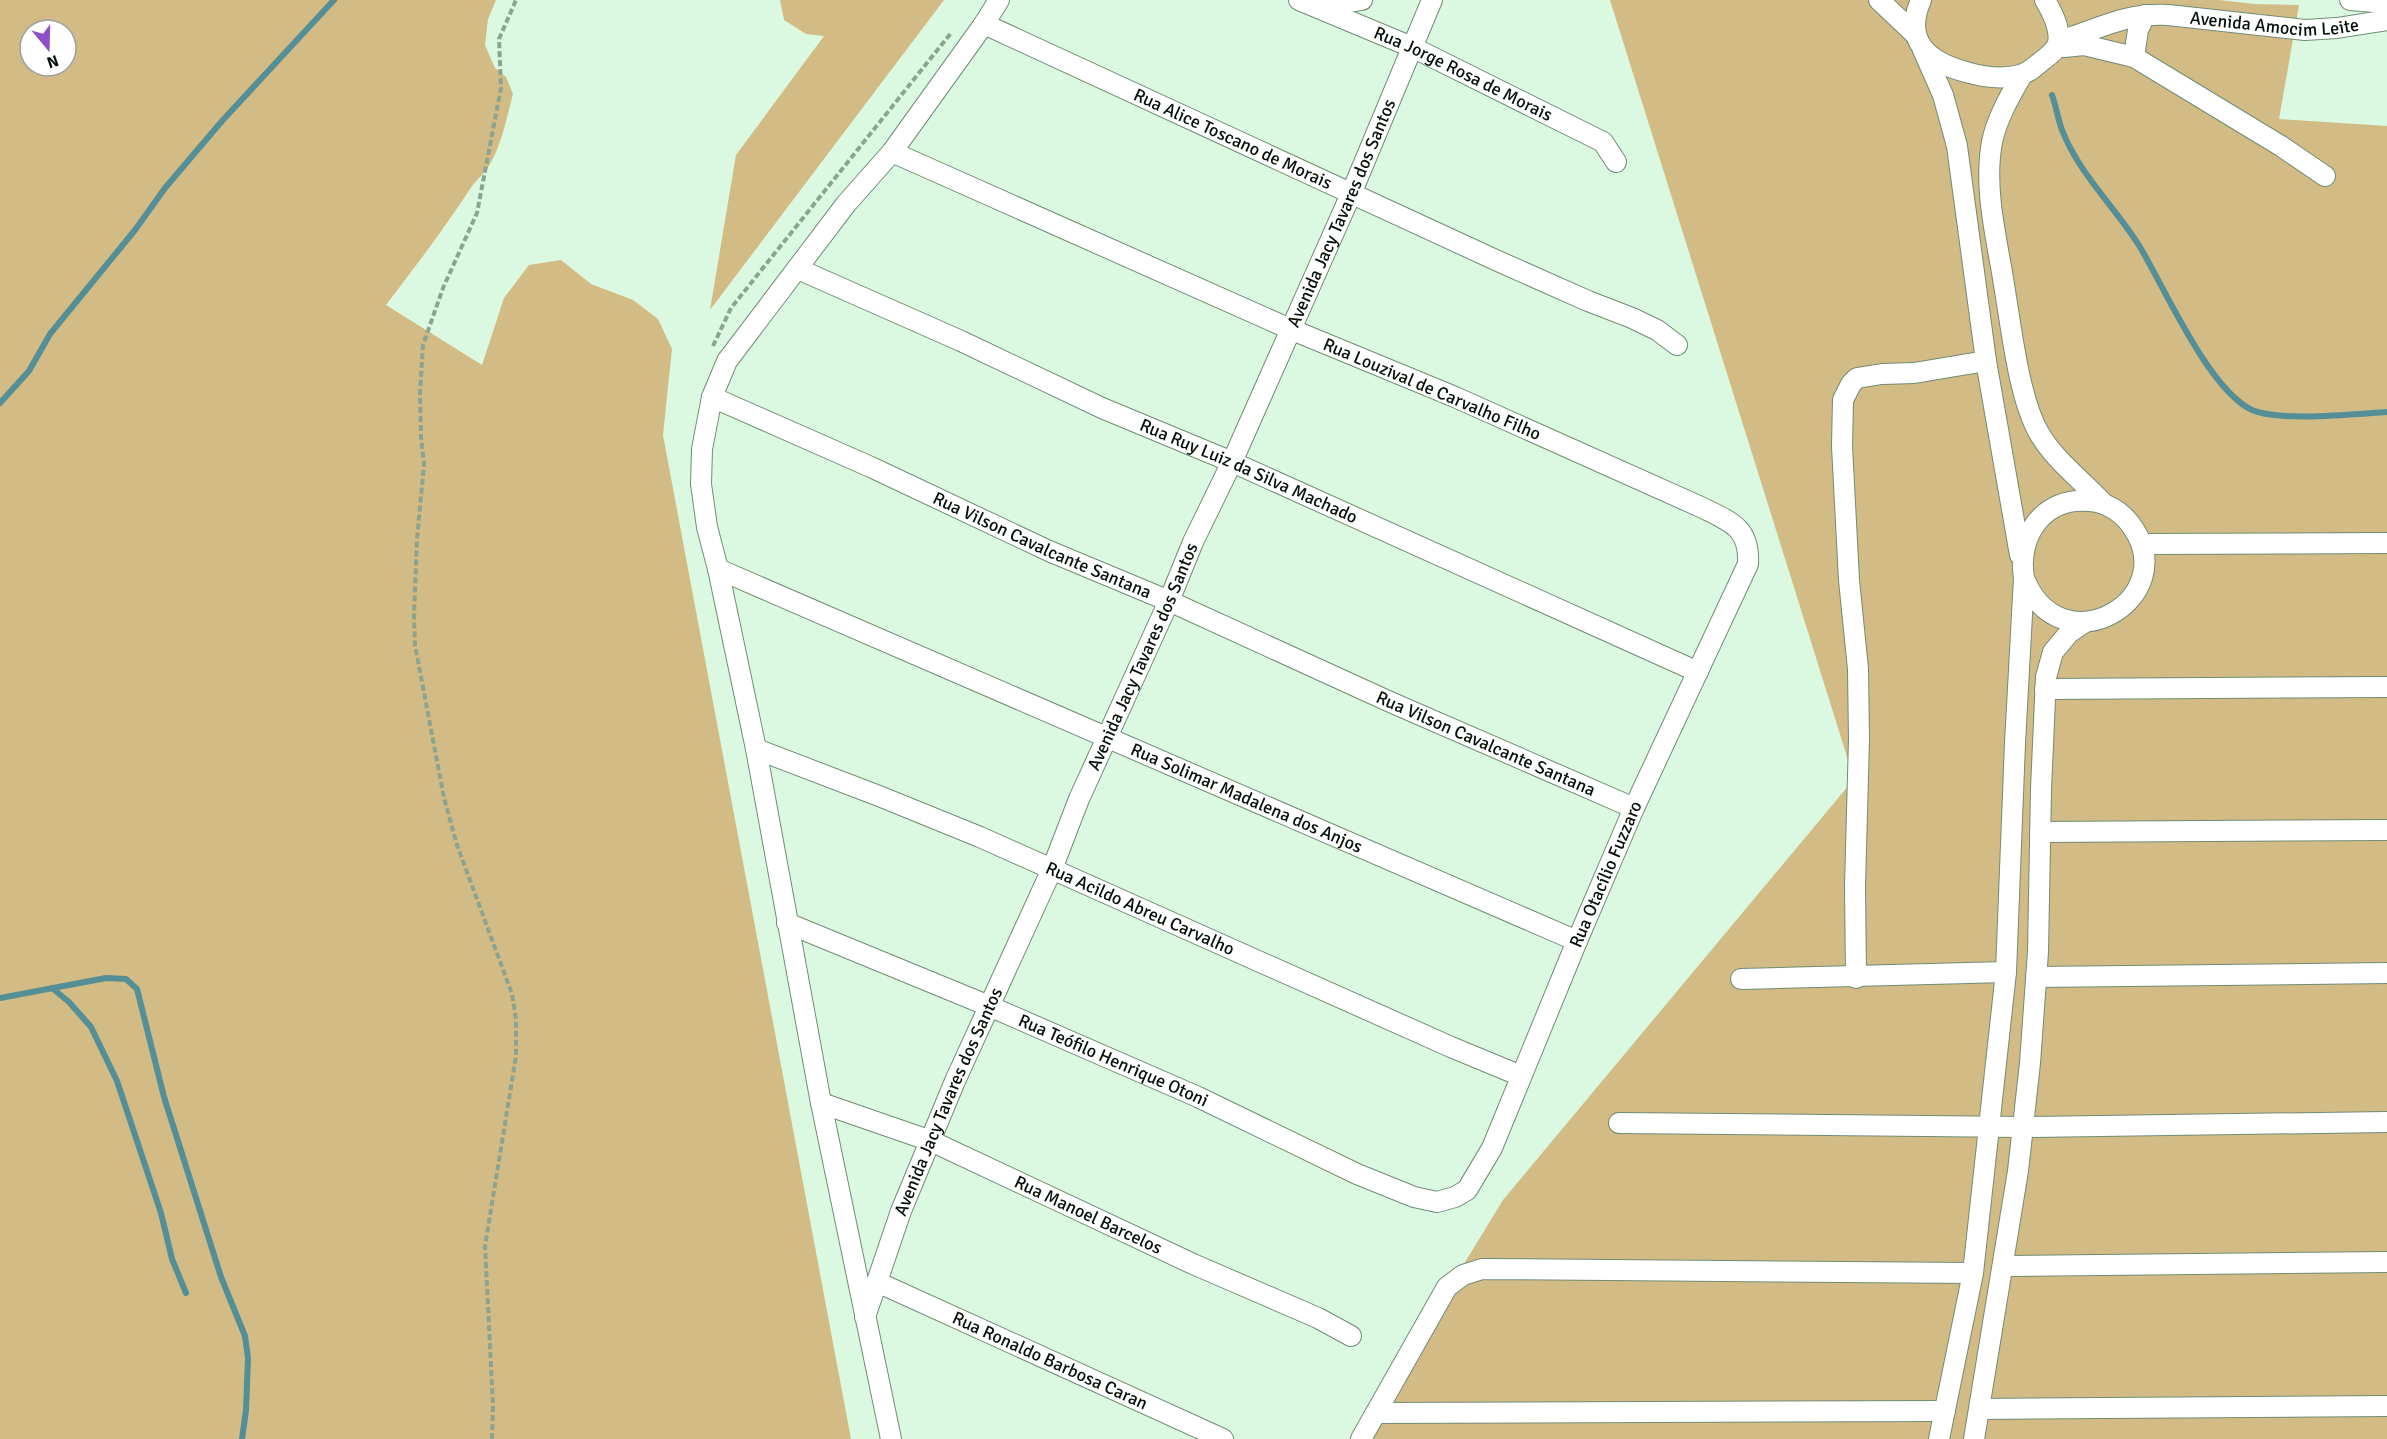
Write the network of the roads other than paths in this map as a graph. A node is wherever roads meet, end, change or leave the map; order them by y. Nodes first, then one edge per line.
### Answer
1 (999, 0) edge
2 (1362, 0) edge
3 (1432, 0) edge
4 (1880, 0) edge
5 (1921, 0) edge
6 (2045, 0) edge
7 (2341, 0) edge
8 (2350, 0) edge
9 (1302, 1) edge
10 (2387, 3) edge
11 (2145, 15) junction
12 (2387, 20) edge
13 (984, 24) junction
14 (2337, 28) junction
15 (1920, 43) junction
16 (2057, 45) junction
17 (1414, 48) junction
18 (2134, 57) junction
19 (2022, 75) junction
20 (892, 152) junction
21 (1616, 162) dead end
22 (2325, 176) dead end
23 (1351, 194) junction
24 (798, 269) junction
25 (1290, 329) junction
26 (1677, 345) dead end
27 (1986, 361) junction
28 (712, 398) junction
29 (1232, 462) junction
30 (2104, 504) junction
31 (1740, 529) joint
32 (2387, 543) edge
33 (2142, 544) junction
34 (718, 569) junction
35 (2023, 572) junction
36 (1170, 601) junction
37 (2085, 622) junction
38 (1698, 672) junction
39 (2387, 687) edge
40 (2046, 689) junction
41 (1108, 736) junction
42 (756, 749) junction
43 (1634, 808) junction
44 (2387, 830) edge
45 (2040, 832) junction
46 (1052, 869) junction
47 (787, 923) junction
48 (1577, 941) junction
49 (2006, 972) junction
50 (2387, 973) edge
51 (2036, 977) junction
52 (1856, 978) junction
53 (1741, 979) dead end
54 (989, 1006) junction
55 (1521, 1076) junction
56 (822, 1103) junction
57 (2387, 1122) edge
58 (1619, 1123) dead end
59 (1990, 1127) junction
60 (2023, 1127) junction
61 (931, 1141) junction
62 (1437, 1202) joint
63 (2387, 1262) edge
64 (2003, 1266) junction
65 (1973, 1273) junction
66 (877, 1282) junction
67 (864, 1319) junction
68 (1351, 1336) dead end
69 (2387, 1406) edge
70 (1980, 1409) junction
71 (1945, 1411) junction
72 (1376, 1413) junction
73 (891, 1439) edge
74 (1223, 1439) edge
75 (1361, 1439) edge
76 (1939, 1439) edge
77 (1974, 1439) edge

1 - 13 street
2 - 9 street
3 - 17 street, Avenida Jacy Tavares dos Santos
4 - 15 street
5 - 15 street
6 - 16 street
7 - 14 street
8 - 10 street, Avenida Amocim Leite
9 - 17 street, Rua Jorge Rosa de Morais
11 - 14 street, Avenida Amocim Leite
11 - 16 street, Avenida Amocim Leite
11 - 18 street
12 - 14 street, Avenida Amocim Leite
13 - 20 street
13 - 23 street, Rua Alice Toscano de Morais
15 - 19 street
15 - 27 street
16 - 18 street
16 - 19 street, Avenida Amocim Leite
17 - 21 street, Rua Jorge Rosa de Morais
17 - 23 street, Avenida Jacy Tavares dos Santos
18 - 22 street
19 - 30 street
20 - 24 street
20 - 25 street, Rua Louzival de Carvalho Filho
23 - 25 street, Avenida Jacy Tavares dos Santos
23 - 26 street, Rua Alice Toscano de Morais
24 - 28 street
24 - 29 street, Rua Ruy Luiz da Silva Machado
25 - 29 street, Avenida Jacy Tavares dos Santos
25 - 31 street, Rua Louzival de Carvalho Filho
27 - 35 street
27 - 52 street
28 - 34 street
28 - 36 street, Rua Vilson Cavalcante Santana
29 - 36 street, Avenida Jacy Tavares dos Santos
29 - 38 street, Rua Ruy Luiz da Silva Machado
30 - 33 street
30 - 35 street
31 - 38 street, Rua Otacílio Fuzzaro
32 - 33 street
33 - 37 street
34 - 41 street, Rua Solimar Madalena dos Anjos
34 - 42 street
35 - 37 street
35 - 49 street
36 - 41 street, Avenida Jacy Tavares dos Santos
36 - 43 street, Rua Vilson Cavalcante Santana
37 - 40 street
38 - 43 street, Rua Otacílio Fuzzaro
39 - 40 street
40 - 45 street
41 - 46 street, Avenida Jacy Tavares dos Santos
41 - 48 street, Rua Solimar Madalena dos Anjos
42 - 46 street, Rua Acildo Abreu Carvalho
42 - 47 street
43 - 48 street, Rua Otacílio Fuzzaro
44 - 45 street
45 - 51 street
46 - 54 street, Avenida Jacy Tavares dos Santos
46 - 55 street, Rua Acildo Abreu Carvalho
47 - 54 street, Rua Teófilo Henrique Otoni
47 - 56 street
48 - 55 street, Rua Otacílio Fuzzaro
49 - 52 street
49 - 59 street
50 - 51 street
51 - 60 street
52 - 53 street
54 - 61 street, Avenida Jacy Tavares dos Santos
54 - 62 street, Rua Teófilo Henrique Otoni
55 - 62 street, Rua Otacílio Fuzzaro
56 - 61 street, Rua Manoel Barcelos
56 - 67 street
57 - 60 street
58 - 59 street
59 - 60 street
59 - 65 street
60 - 64 street
61 - 66 street, Avenida Jacy Tavares dos Santos
61 - 68 street, Rua Manoel Barcelos
63 - 64 street
64 - 70 street
65 - 71 street
65 - 72 street
66 - 67 street, Avenida Jacy Tavares dos Santos
66 - 74 street, Rua Ronaldo Barbosa Caran
67 - 73 street
69 - 70 street
70 - 77 street
71 - 72 street
71 - 76 street
72 - 75 street

